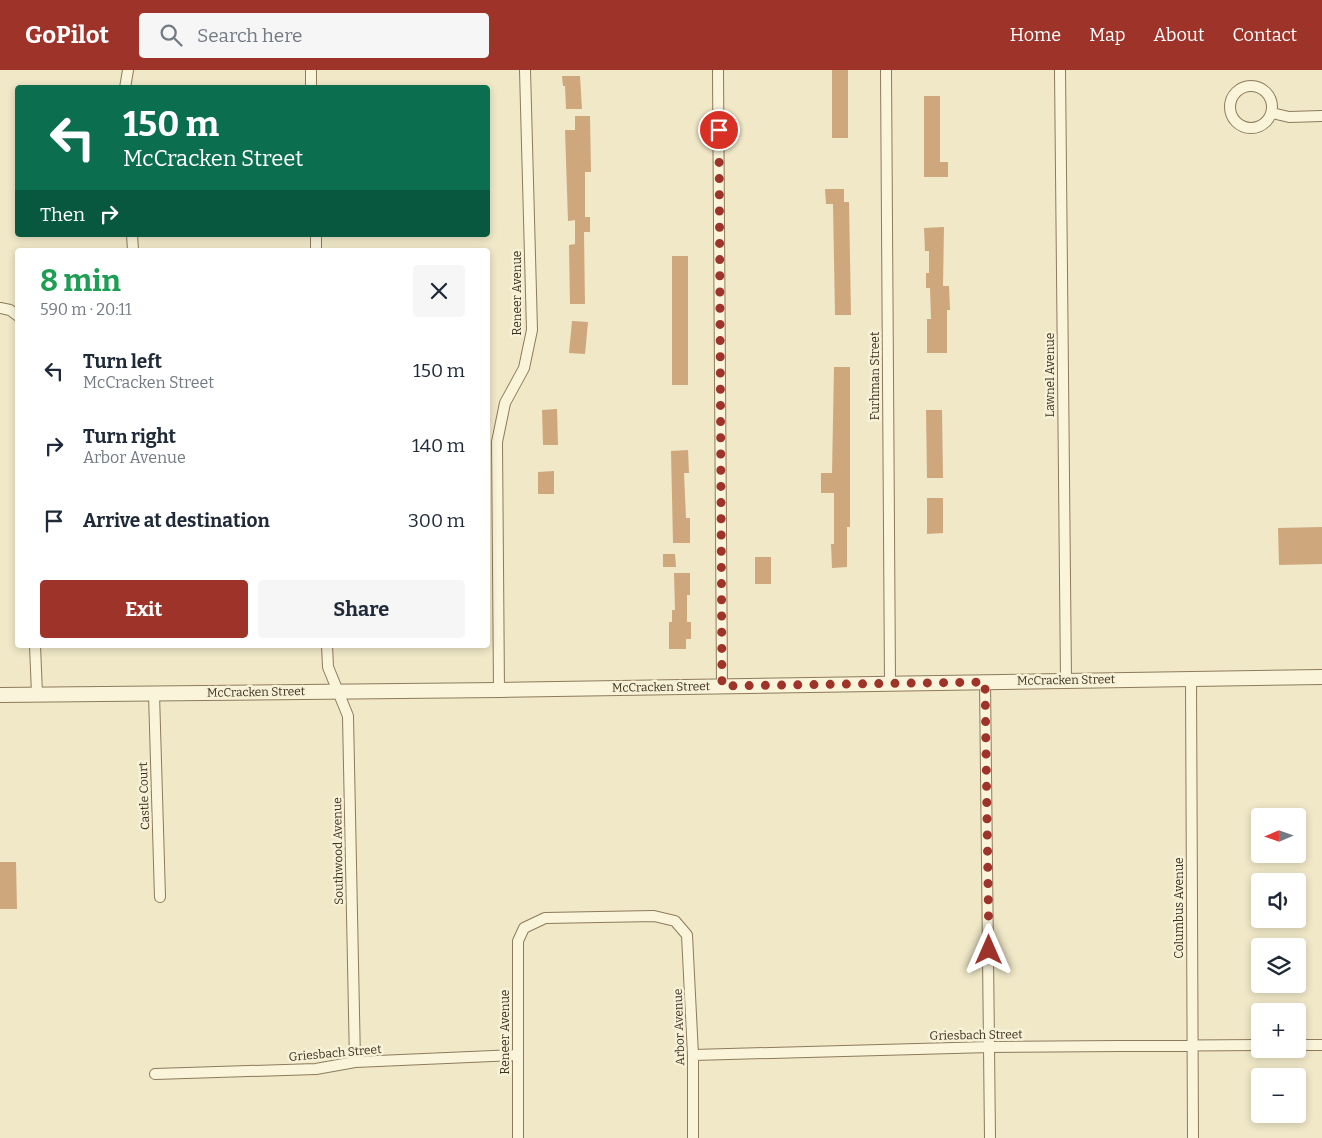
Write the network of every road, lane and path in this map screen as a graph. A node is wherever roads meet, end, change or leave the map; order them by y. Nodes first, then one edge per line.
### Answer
1 (128, 70) edge
2 (311, 70) edge
3 (525, 70) edge
4 (718, 70) edge
5 (886, 70) edge
6 (1060, 70) edge
7 (126, 85) edge
8 (312, 85) edge
9 (1272, 113) junction
10 (1322, 116) edge
11 (0, 308) edge
12 (15, 314) edge
13 (35, 648) edge
14 (327, 648) edge
15 (1322, 677) edge
16 (1191, 678) junction
17 (1066, 680) junction
18 (985, 682) junction
19 (890, 683) junction
20 (722, 686) junction
21 (499, 690) junction
22 (337, 692) junction
23 (37, 694) junction
24 (154, 694) junction
25 (0, 695) edge
26 (160, 897) dead end
27 (675, 920) joint
28 (1191, 1044) junction
29 (1251, 1044) edge
30 (1306, 1045) edge
31 (1322, 1045) edge
32 (990, 1047) junction
33 (517, 1055) junction
34 (693, 1055) junction
35 (354, 1062) junction
36 (155, 1074) dead end
37 (518, 1138) edge
38 (693, 1138) edge
39 (990, 1138) edge
40 (1193, 1138) edge

1 - 7 street
2 - 8 street
3 - 21 street, Reneer Avenue
4 - 20 street
5 - 19 street, Furhman Street
6 - 17 street, Lawnel Avenue
9 - 9 street
9 - 10 street
11 - 12 street
13 - 23 street
14 - 22 street, Southwood Avenue
15 - 16 street, McCracken Street
16 - 17 street, McCracken Street
16 - 28 street, Columbus Avenue
17 - 18 street, McCracken Street
18 - 19 street, McCracken Street
18 - 32 street
19 - 20 street, McCracken Street
20 - 21 street, McCracken Street
21 - 22 street, McCracken Street
22 - 24 street, McCracken Street
22 - 35 street, Southwood Avenue
23 - 24 street, McCracken Street
23 - 25 street, McCracken Street
24 - 26 street, Castle Court
27 - 33 street, Reneer Avenue
27 - 34 street, Arbor Avenue
28 - 29 street, Griesbach Street
28 - 32 street, Griesbach Street
28 - 40 street, Columbus Avenue
30 - 31 street
32 - 34 street, Griesbach Street
32 - 39 street
33 - 35 street, Griesbach Street
33 - 37 street, Reneer Avenue
34 - 38 street, Arbor Avenue
35 - 36 street, Griesbach Street

